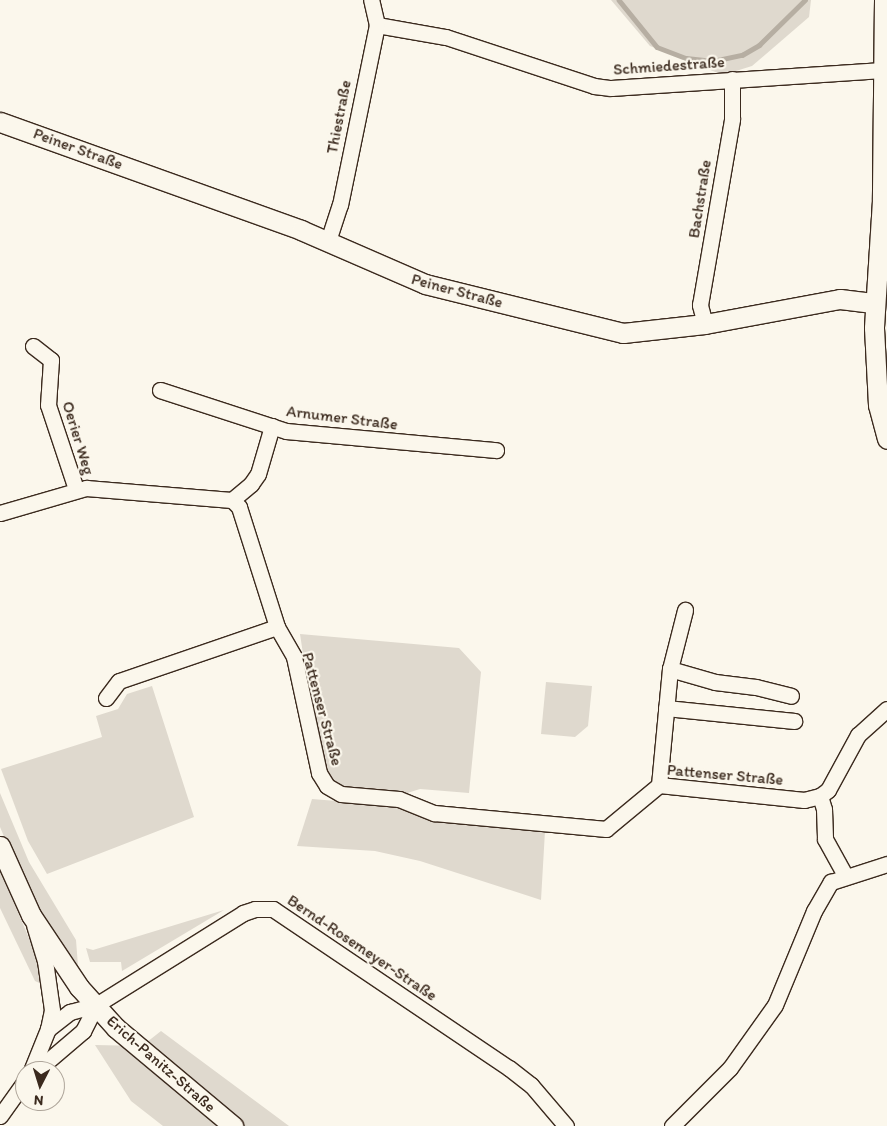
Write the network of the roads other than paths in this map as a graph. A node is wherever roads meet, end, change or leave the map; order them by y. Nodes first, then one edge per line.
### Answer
1 (371, 0) edge
2 (884, 0) edge
3 (377, 25) junction
4 (882, 70) junction
5 (732, 80) junction
6 (0, 122) edge
7 (328, 241) junction
8 (881, 303) edge
9 (705, 324) junction
10 (33, 346) dead end
11 (160, 390) dead end
12 (272, 426) junction
13 (887, 439) edge
14 (496, 450) dead end
15 (76, 489) junction
16 (232, 500) junction
17 (0, 513) edge
18 (684, 610) dead end
19 (277, 627) junction
20 (670, 669) junction
21 (791, 696) dead end
22 (106, 698) dead end
23 (666, 708) junction
24 (887, 709) edge
25 (794, 722) dead end
26 (659, 785) junction
27 (820, 796) junction
28 (0, 846) edge
29 (887, 864) edge
30 (849, 876) junction
31 (31, 915) junction
32 (96, 1005) junction
33 (48, 1029) junction
34 (34, 1061) edge
35 (48, 1061) edge
36 (15, 1096) edge
37 (0, 1116) edge
38 (233, 1126) edge
39 (566, 1126) edge
40 (672, 1126) edge

1 - 3 street, Thiestraße
2 - 4 street
3 - 5 street, Schmiedestraße
3 - 7 street, Thiestraße
4 - 5 street, Schmiedestraße
4 - 8 street
5 - 9 street, Bachstraße
6 - 7 street, Peiner Straße
7 - 9 street, Peiner Straße
8 - 9 street, Peiner Straße
8 - 13 street
10 - 15 street, Oerier Weg
11 - 12 street, Arnumer Straße
12 - 14 street, Arnumer Straße
12 - 16 street
15 - 16 street
15 - 17 street
16 - 19 street, Pattenser Straße
18 - 20 street
19 - 22 street
19 - 26 street, Pattenser Straße
20 - 21 street
20 - 23 street
23 - 25 street
23 - 26 street
24 - 27 street
26 - 27 street, Pattenser Straße
27 - 30 street
28 - 31 street, Erich-Panitz-Straße
29 - 30 street
30 - 40 street
31 - 32 street, Erich-Panitz-Straße
31 - 33 street
32 - 33 street
32 - 35 street
32 - 38 street, Erich-Panitz-Straße
32 - 39 street, Bernd-Rosemeyer-Straße
33 - 34 street
36 - 37 street

